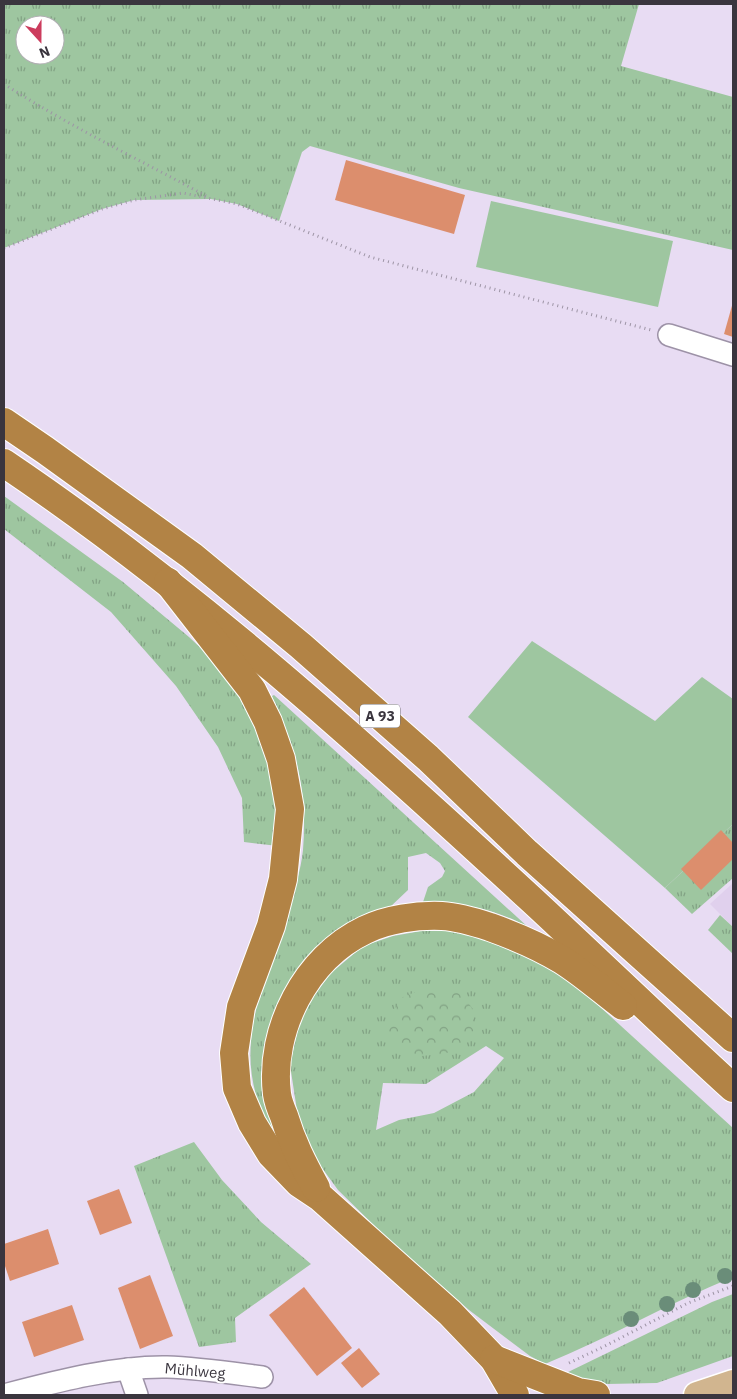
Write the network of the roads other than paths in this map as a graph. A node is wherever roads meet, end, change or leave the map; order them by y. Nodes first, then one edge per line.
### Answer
1 (669, 335) road end
2 (733, 355) edge
3 (4, 422) edge
4 (4, 463) edge
5 (168, 582) junction
6 (733, 1038) edge
7 (731, 1085) edge
8 (320, 1196) junction
9 (494, 1359) junction
10 (128, 1369) junction
11 (262, 1377) dead end
12 (733, 1383) edge
13 (4, 1394) edge
14 (137, 1395) edge
15 (515, 1395) edge
16 (596, 1395) edge
17 (697, 1395) edge

1 - 2 street
3 - 6 highway, A 93
4 - 5 highway, A 93
5 - 7 highway, A 93
5 - 8 highway
7 - 8 highway
8 - 9 highway
9 - 15 highway
9 - 16 highway
10 - 11 street, Mühlweg
10 - 13 street, Mühlweg
10 - 14 street
12 - 17 main road

